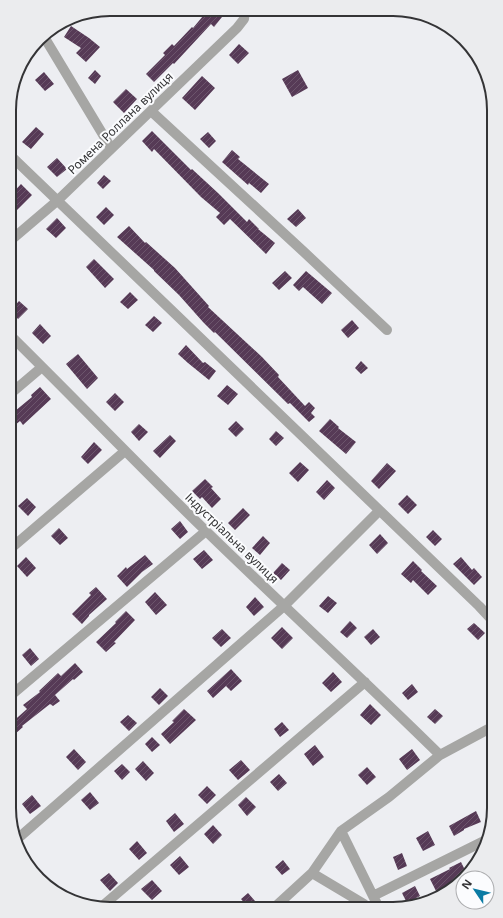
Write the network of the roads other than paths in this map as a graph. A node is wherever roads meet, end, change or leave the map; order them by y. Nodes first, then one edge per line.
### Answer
1 (244, 16) edge
2 (46, 41) edge
3 (151, 111) junction
4 (111, 148) junction
5 (16, 161) edge
6 (57, 201) junction
7 (16, 236) edge
8 (387, 330) dead end
9 (16, 341) edge
10 (42, 367) junction
11 (16, 390) edge
12 (125, 451) junction
13 (379, 511) junction
14 (206, 531) junction
15 (16, 544) edge
16 (284, 606) junction
17 (487, 615) edge
18 (365, 682) junction
19 (16, 691) edge
20 (487, 730) edge
21 (440, 755) junction
22 (341, 831) junction
23 (20, 836) edge
24 (480, 843) edge
25 (312, 873) junction
26 (375, 900) edge
27 (107, 902) edge
28 (280, 902) edge
29 (361, 902) edge

1 - 3 street, Ромена Роллана вулиця
2 - 4 street
3 - 4 street, Ромена Роллана вулиця
3 - 8 street
4 - 6 street, Ромена Роллана вулиця
5 - 6 street
6 - 7 street, Ромена Роллана вулиця
6 - 13 street
9 - 10 street, Індустріальна вулиця
10 - 11 street
10 - 12 street, Індустріальна вулиця
12 - 14 street, Індустріальна вулиця
12 - 15 street
13 - 16 street
13 - 17 street
14 - 16 street, Індустріальна вулиця
14 - 19 street
16 - 18 street, Індустріальна вулиця
16 - 23 street
18 - 21 street, Індустріальна вулиця
18 - 27 street
20 - 21 street
21 - 22 street
22 - 25 street
22 - 26 street
24 - 26 street
25 - 28 street
25 - 29 street

